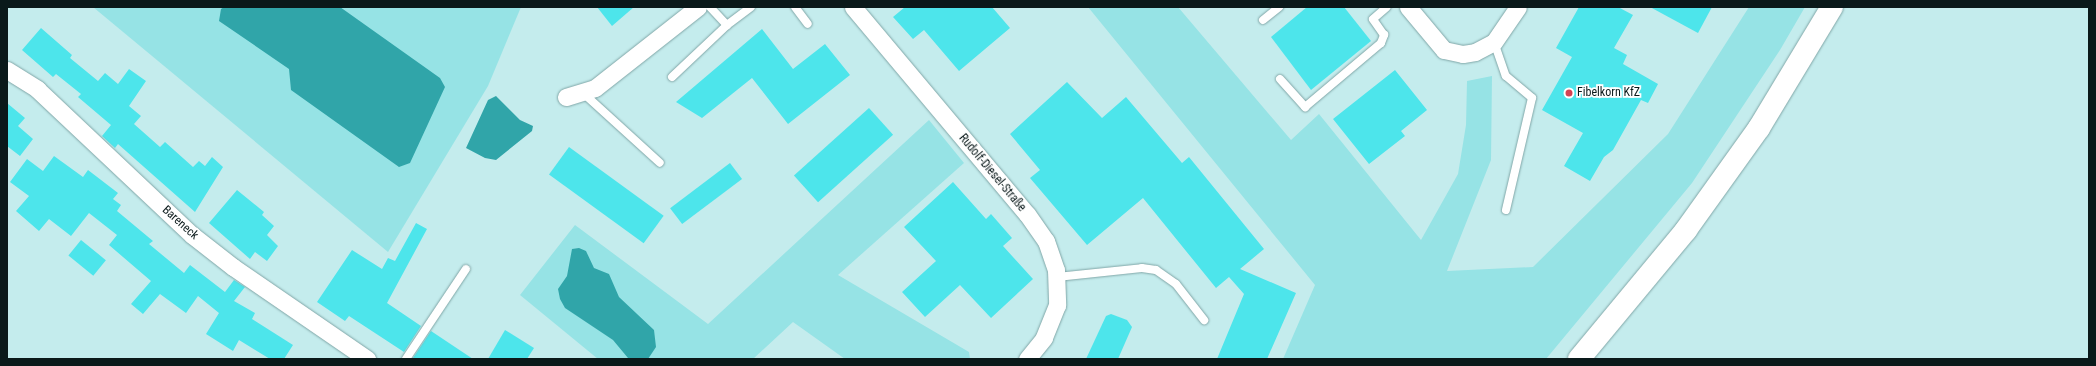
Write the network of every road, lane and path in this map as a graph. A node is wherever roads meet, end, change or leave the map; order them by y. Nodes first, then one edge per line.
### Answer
1 (698, 7) edge
2 (710, 7) edge
3 (751, 7) edge
4 (795, 7) edge
5 (853, 7) edge
6 (1279, 7) edge
7 (1387, 7) edge
8 (1408, 7) edge
9 (1518, 7) edge
10 (1832, 7) edge
11 (1263, 20) dead end
12 (808, 24) dead end
13 (726, 25) junction
14 (1494, 42) junction
15 (7, 70) edge
16 (672, 77) dead end
17 (1280, 78) dead end
18 (582, 92) junction
19 (566, 97) dead end
20 (660, 164) dead end
21 (1506, 210) dead end
22 (466, 269) dead end
23 (1056, 277) junction
24 (1204, 320) dead end
25 (367, 359) edge
26 (406, 359) edge
27 (1027, 359) edge
28 (1579, 359) edge

1 - 18 street
2 - 13 lane
3 - 13 lane
4 - 12 lane
5 - 23 street, Rudolf-Diesel-Straße
6 - 11 lane
7 - 17 lane
8 - 14 street
9 - 14 street
10 - 28 main road
13 - 16 lane
14 - 21 lane
15 - 25 street, Bareneck
18 - 19 street
18 - 20 lane
22 - 26 lane
23 - 24 lane
23 - 27 street, Rudolf-Diesel-Straße

